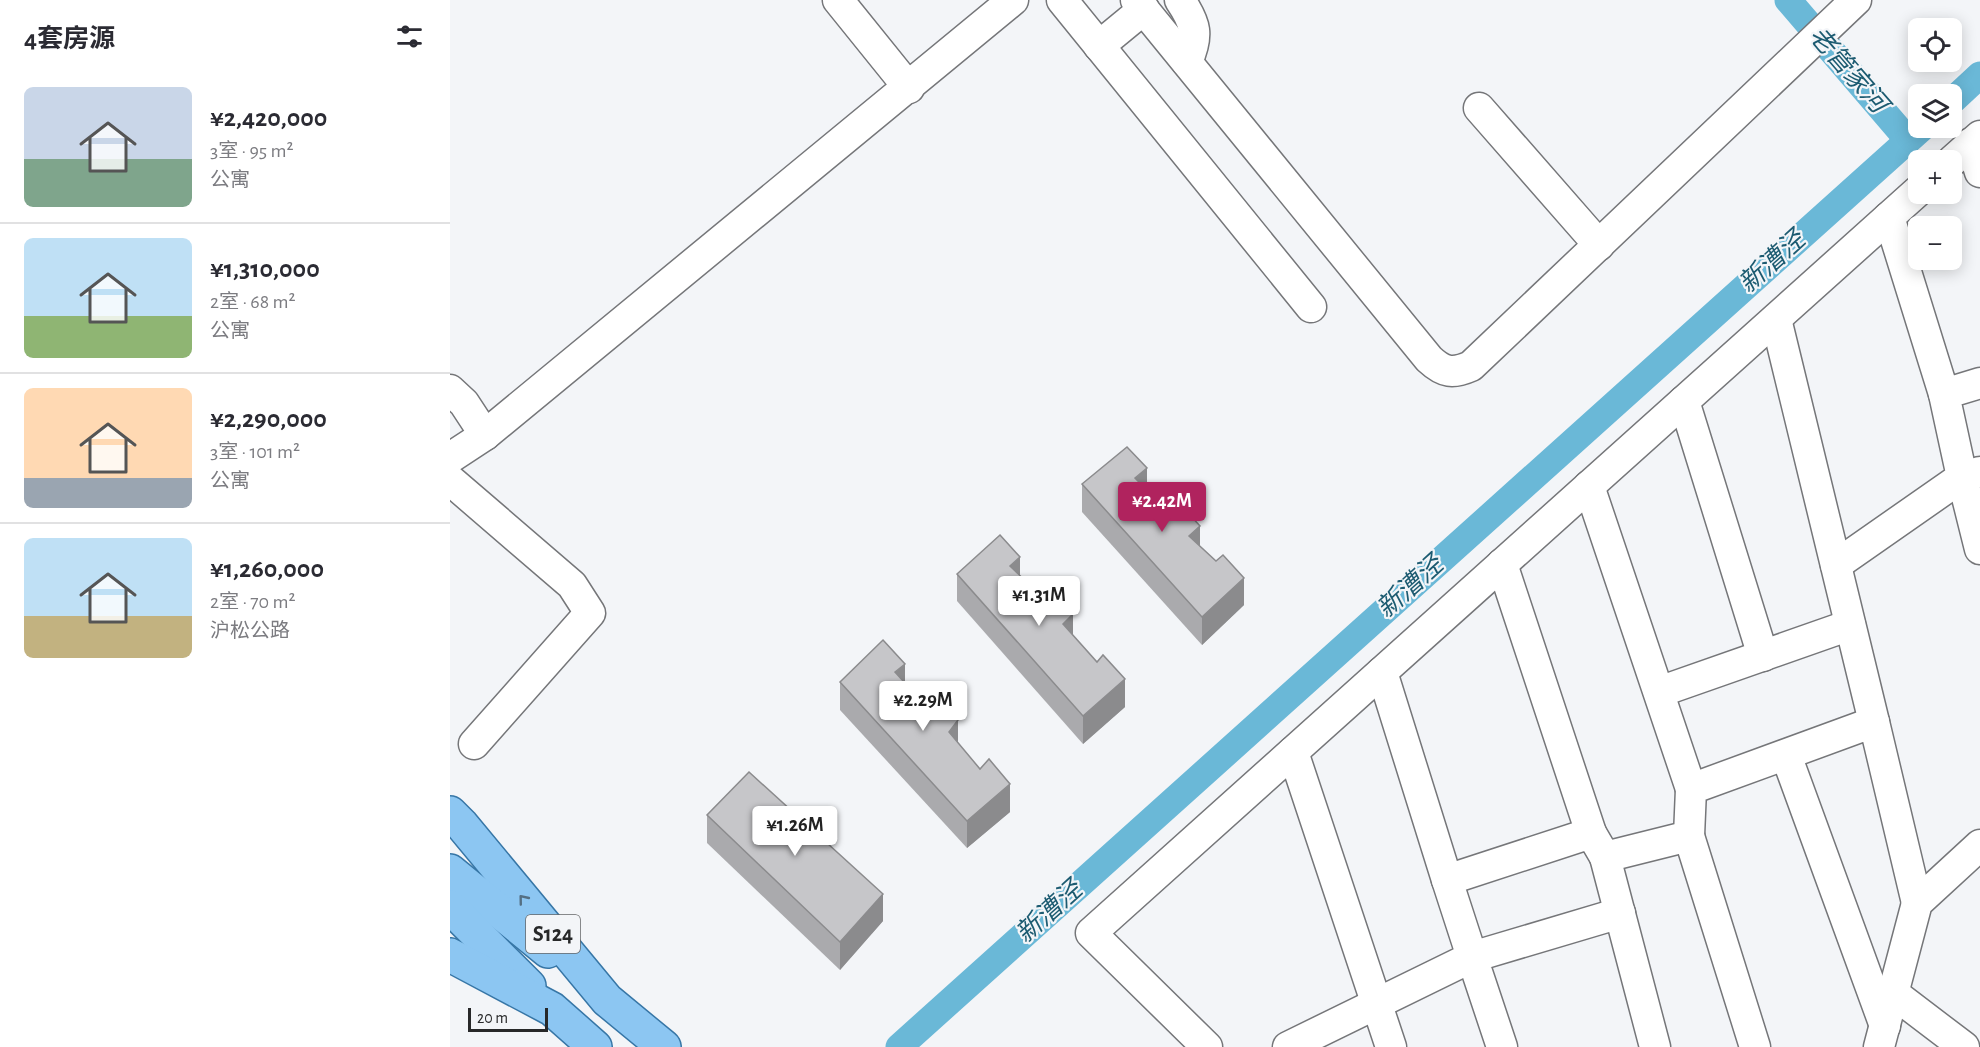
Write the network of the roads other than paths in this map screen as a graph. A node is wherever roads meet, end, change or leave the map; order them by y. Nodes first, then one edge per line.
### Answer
1 (838, 0) edge
2 (1013, 0) edge
3 (1062, 0) edge
4 (1180, 0) edge
5 (1140, 4) edge
6 (1852, 4) edge
7 (1099, 46) junction
8 (1187, 62) junction
9 (909, 88) junction
10 (1479, 108) dead end
11 (1968, 147) edge
12 (1980, 172) edge
13 (1908, 200) edge
14 (1889, 217) junction
15 (1599, 245) junction
16 (1311, 307) dead end
17 (1776, 319) junction
18 (1980, 383) edge
19 (450, 390) edge
20 (1944, 394) junction
21 (1684, 401) junction
22 (485, 435) junction
23 (450, 458) edge
24 (1971, 474) edge
25 (450, 480) edge
26 (1589, 486) junction
27 (1980, 549) edge
28 (1502, 564) junction
29 (1836, 565) junction
30 (1850, 625) junction
31 (1763, 656) junction
32 (1382, 672) junction
33 (1659, 692) junction
34 (1874, 722) junction
35 (474, 744) dead end
36 (1293, 752) junction
37 (1786, 755) junction
38 (1691, 789) junction
39 (450, 813) edge
40 (1689, 836) junction
41 (1598, 845) junction
42 (1976, 861) edge
43 (450, 871) edge
44 (1448, 880) junction
45 (1917, 903) junction
46 (450, 907) edge
47 (1620, 914) junction
48 (450, 955) edge
49 (1472, 957) junction
50 (1893, 993) junction
51 (607, 1000) junction
52 (1377, 1003) junction
53 (552, 1009) junction
54 (1882, 1036) edge
55 (595, 1047) edge
56 (664, 1047) edge
57 (1206, 1047) edge
58 (1288, 1047) edge
59 (1391, 1047) edge
60 (1503, 1047) edge
61 (1655, 1047) edge
62 (1755, 1047) edge
63 (1964, 1047) edge

1 - 9 street
2 - 9 street
3 - 7 street
4 - 8 street
5 - 7 street
5 - 8 street
6 - 15 street
7 - 16 street
8 - 15 street
9 - 22 street
10 - 15 street
11 - 12 street
13 - 14 street
14 - 17 street
14 - 20 street
17 - 21 street
17 - 29 street
18 - 20 street
19 - 22 street
20 - 24 street
21 - 26 street
21 - 31 street
22 - 23 street
24 - 27 street
24 - 29 street
25 - 35 street
26 - 28 street
26 - 33 street
28 - 32 street
28 - 41 street
29 - 30 street
30 - 31 street
30 - 34 street
31 - 33 street
32 - 36 street
32 - 44 street
33 - 38 street
34 - 37 street
34 - 45 street
36 - 52 street
36 - 57 street
37 - 38 street
37 - 54 street
38 - 40 street
51 -> 39 main road, S124
40 - 41 street
40 - 62 street
41 - 44 street
41 - 47 street
42 - 45 street
43 - 51 main road
44 - 49 street
45 - 50 street
46 - 53 main road
47 - 49 street
47 - 61 street
48 - 53 main road
49 - 52 street
49 - 60 street
50 - 54 street
50 - 63 street
51 - 56 main road, S124
52 - 58 street
52 - 59 street
53 - 55 main road

